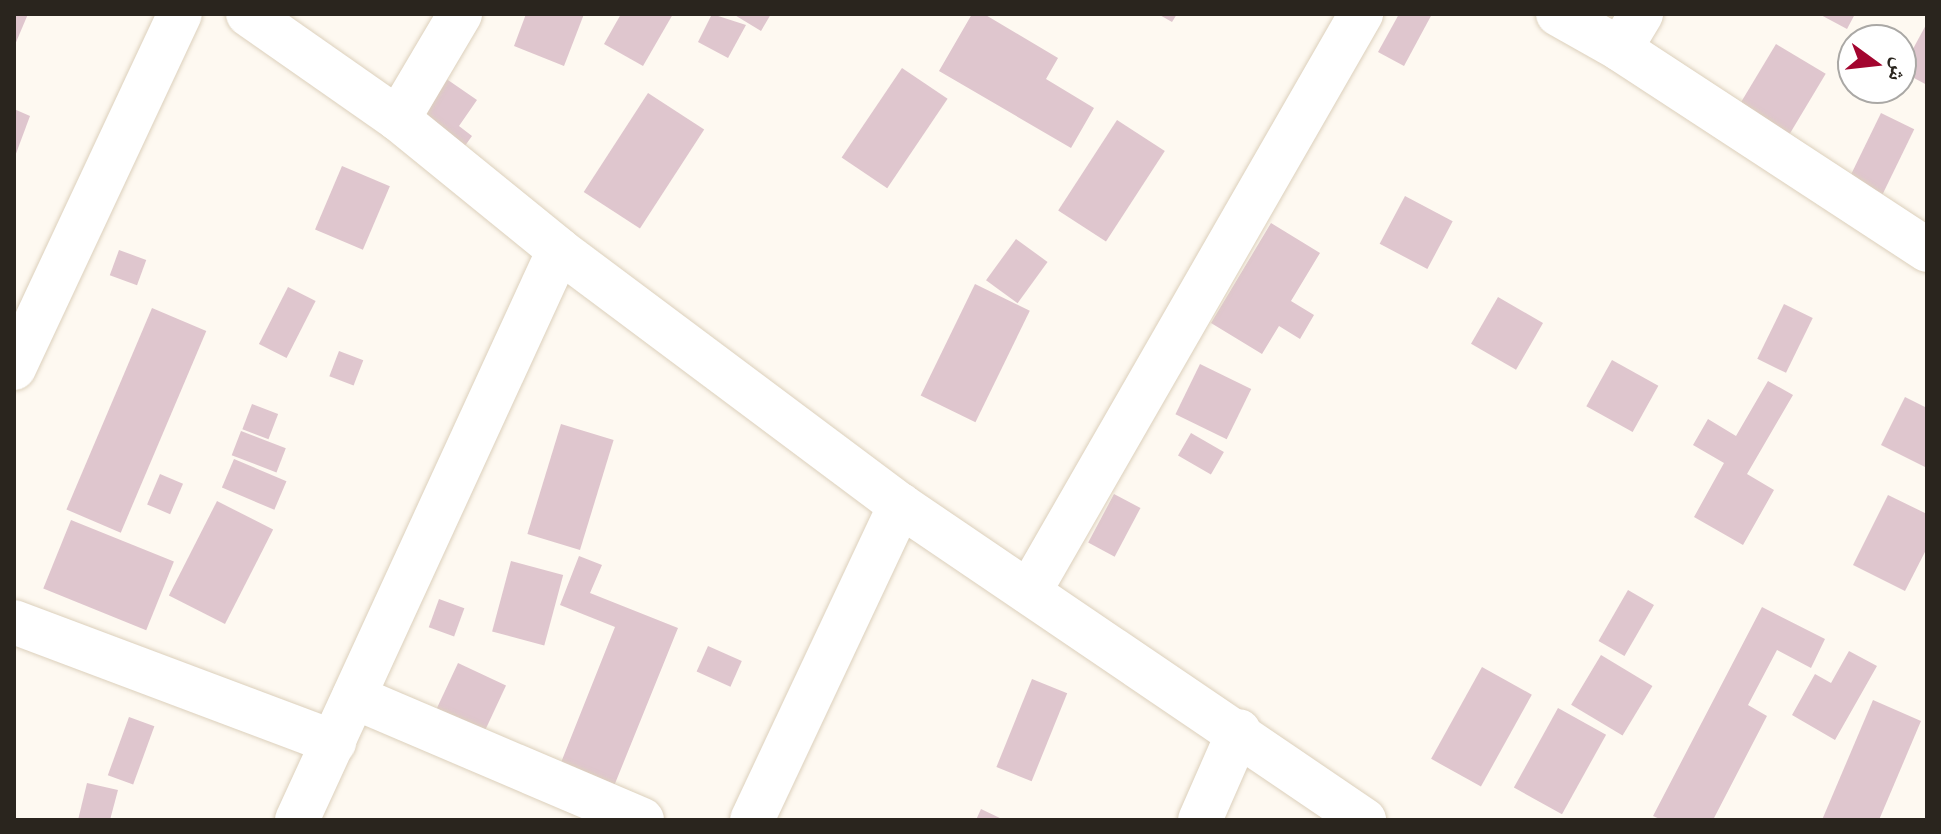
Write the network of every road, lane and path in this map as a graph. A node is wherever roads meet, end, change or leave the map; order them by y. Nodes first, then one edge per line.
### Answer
1 (180, 14) edge
2 (248, 14) edge
3 (460, 14) edge
4 (1361, 14) edge
5 (1558, 14) edge
6 (1630, 32) edge
7 (398, 119) junction
8 (559, 250) junction
9 (1927, 250) edge
10 (28, 303) edge
11 (14, 368) edge
12 (900, 505) junction
13 (1029, 592) junction
14 (14, 622) edge
15 (354, 697) junction
16 (1239, 731) junction
17 (334, 742) junction
18 (297, 820) edge
19 (642, 820) edge
20 (752, 820) edge
21 (1200, 820) edge
22 (1364, 820) edge

1 - 10 street
2 - 7 street
3 - 7 street
4 - 13 street
5 - 6 street
6 - 9 street
7 - 8 street
8 - 12 street
8 - 15 street
10 - 11 street
12 - 13 street
12 - 20 street
13 - 16 street
14 - 17 street
15 - 17 street
15 - 19 street
16 - 21 street
16 - 22 street
17 - 18 street

